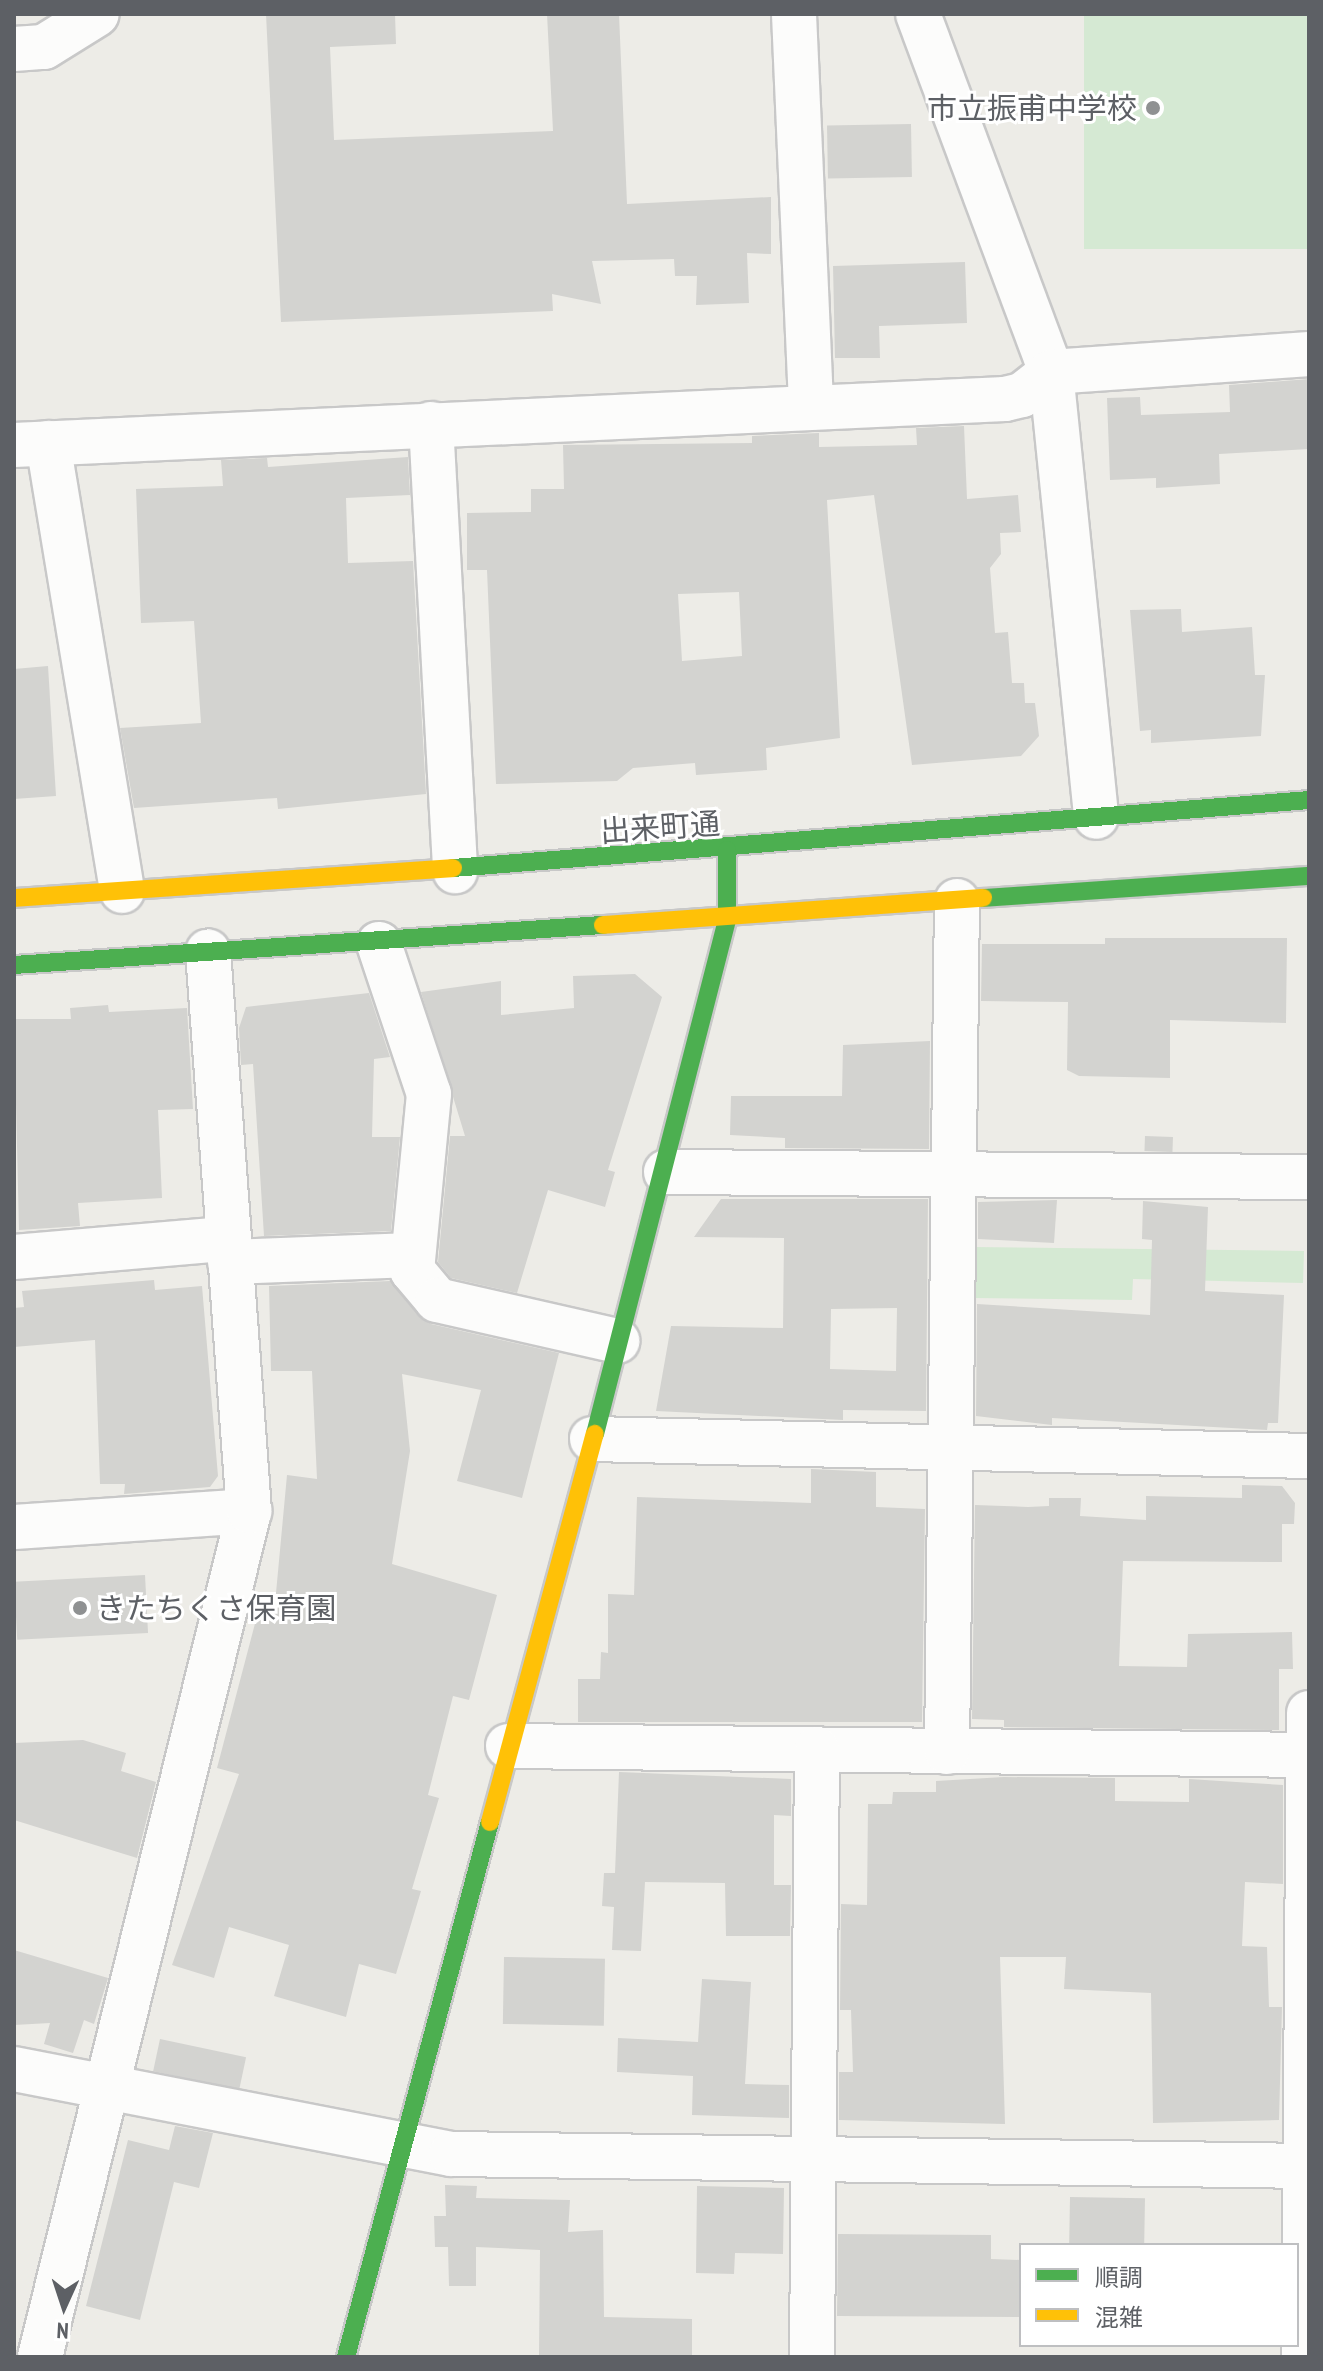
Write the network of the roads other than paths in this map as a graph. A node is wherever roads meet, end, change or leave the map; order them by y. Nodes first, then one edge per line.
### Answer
1 (97, 14) edge
2 (794, 14) edge
3 (918, 14) edge
4 (14, 49) edge
5 (1309, 354) edge
6 (1051, 372) junction
7 (811, 408) junction
8 (431, 424) junction
9 (31, 444) edge
10 (1309, 800) edge
11 (1096, 817) junction
12 (727, 850) junction
13 (455, 871) junction
14 (1309, 876) edge
15 (122, 891) junction
16 (14, 898) edge
17 (957, 901) junction
18 (727, 920) junction
19 (379, 944) junction
20 (208, 952) junction
21 (14, 965) edge
22 (955, 1171) junction
23 (666, 1172) junction
24 (1309, 1177) edge
25 (228, 1250) junction
26 (412, 1255) junction
27 (14, 1257) edge
28 (617, 1341) junction
29 (592, 1439) junction
30 (951, 1448) junction
31 (1309, 1456) edge
32 (249, 1511) junction
33 (14, 1527) edge
34 (1309, 1713) edge
35 (508, 1746) junction
36 (817, 1749) junction
37 (947, 1752) junction
38 (1309, 1755) edge
39 (14, 2069) edge
40 (107, 2087) junction
41 (404, 2147) junction
42 (812, 2160) junction
43 (1309, 2166) edge
44 (40, 2357) edge
45 (346, 2357) edge
46 (812, 2357) edge
47 (1304, 2357) edge

1 - 4 street
2 - 7 street
3 - 6 street
5 - 6 street
6 - 7 street
6 - 11 street
7 - 8 street
8 - 9 street
8 - 13 street
9 - 15 street
10 - 11 main road, 出来町通
11 - 12 main road, 出来町通
12 - 13 main road, 出来町通
12 - 18 main road
13 - 15 main road, 出来町通
14 - 17 main road
15 - 16 main road, 出来町通
17 - 18 main road
17 - 22 street
18 - 19 main road
18 - 23 main road
19 - 20 main road
19 - 26 street
20 - 21 main road
20 - 25 street
22 - 23 street
22 - 24 street
22 - 30 street
23 - 28 main road
25 - 26 street
25 - 27 street
25 - 32 street
26 - 28 street
28 - 29 main road
29 - 30 street
29 - 35 main road
30 - 31 street
30 - 37 street
32 - 33 street
32 - 40 street
34 - 38 street
35 - 36 street
35 - 41 main road
36 - 37 street
36 - 42 street
37 - 38 street
38 - 43 street
39 - 40 street
40 - 41 street
40 - 44 street
41 - 42 street
41 - 45 main road
42 - 43 street
42 - 46 street
43 - 47 street

